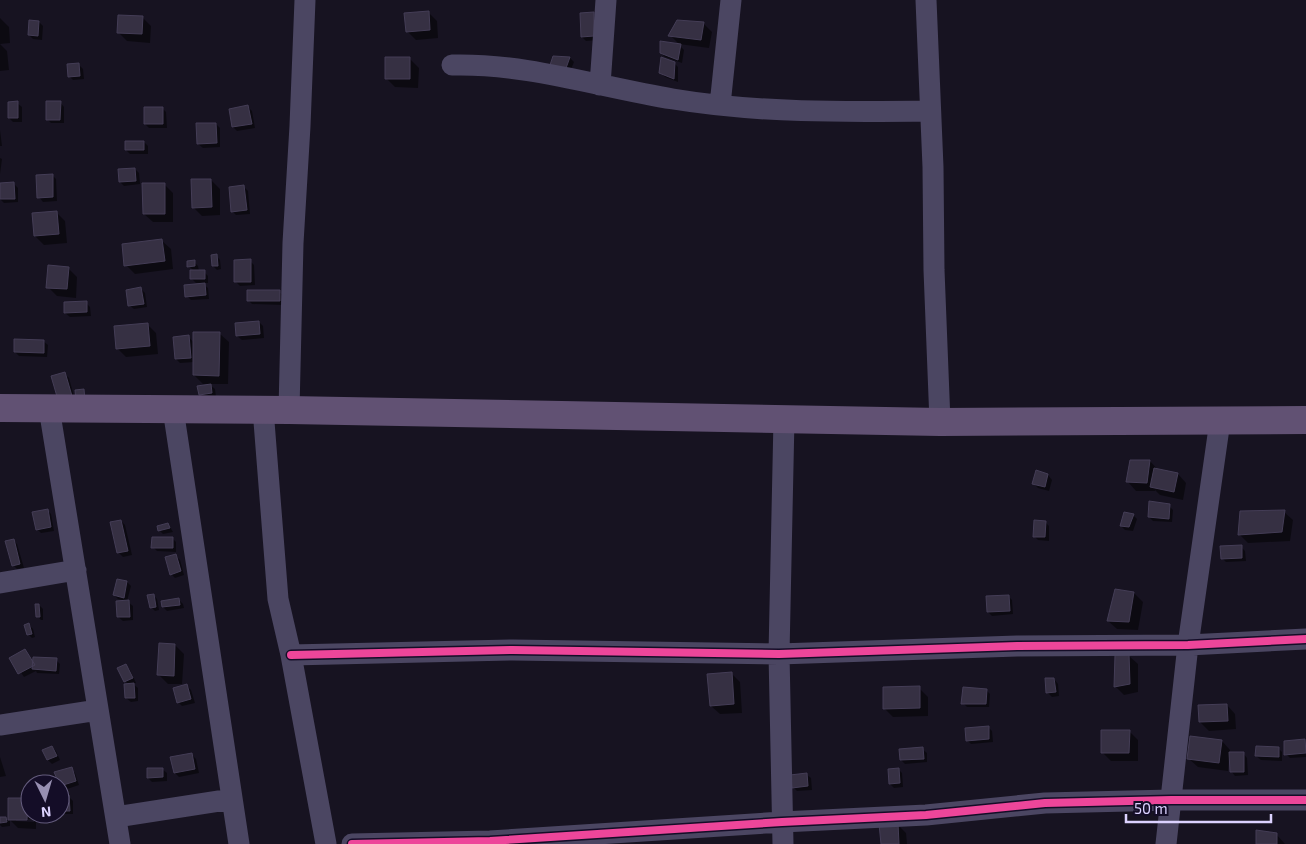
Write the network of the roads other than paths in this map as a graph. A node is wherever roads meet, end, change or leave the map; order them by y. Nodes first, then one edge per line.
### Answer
1 (306, 0) edge
2 (606, 0) edge
3 (731, 0) edge
4 (926, 0) edge
5 (452, 65) dead end
6 (600, 85) junction
7 (720, 105) junction
8 (930, 111) junction
9 (0, 408) edge
10 (49, 408) junction
11 (173, 409) junction
12 (276, 409) junction
13 (784, 418) junction
14 (1306, 420) edge
15 (940, 422) junction
16 (1220, 422) junction
17 (76, 570) junction
18 (0, 583) edge
19 (1306, 639) edge
20 (1188, 645) junction
21 (290, 654) junction
22 (779, 654) junction
23 (98, 710) junction
24 (0, 726) edge
25 (232, 799) junction
26 (1171, 800) junction
27 (1306, 800) edge
28 (116, 818) junction
29 (782, 822) junction
30 (120, 844) edge
31 (239, 844) edge
32 (326, 844) edge
33 (352, 844) edge
34 (783, 844) edge
35 (1166, 844) edge

1 - 12 street
2 - 6 street
3 - 7 street
4 - 8 street
5 - 6 street
6 - 7 street
7 - 8 street
8 - 15 street
9 - 10 main road
10 - 11 main road
10 - 17 street
11 - 12 main road
11 - 25 street
12 - 13 main road
12 - 21 street
13 - 15 main road
13 - 22 street
14 - 16 main road
15 - 16 main road
16 - 20 street
17 - 18 street
17 - 23 street
19 - 20 street
20 - 22 street
20 - 26 street
21 - 22 street
21 - 32 street
22 - 29 street
23 - 24 street
23 - 28 street
25 - 28 street
25 - 31 street
26 - 27 street
26 - 29 street
26 - 35 street
28 - 30 street
29 - 33 street
29 - 34 street

